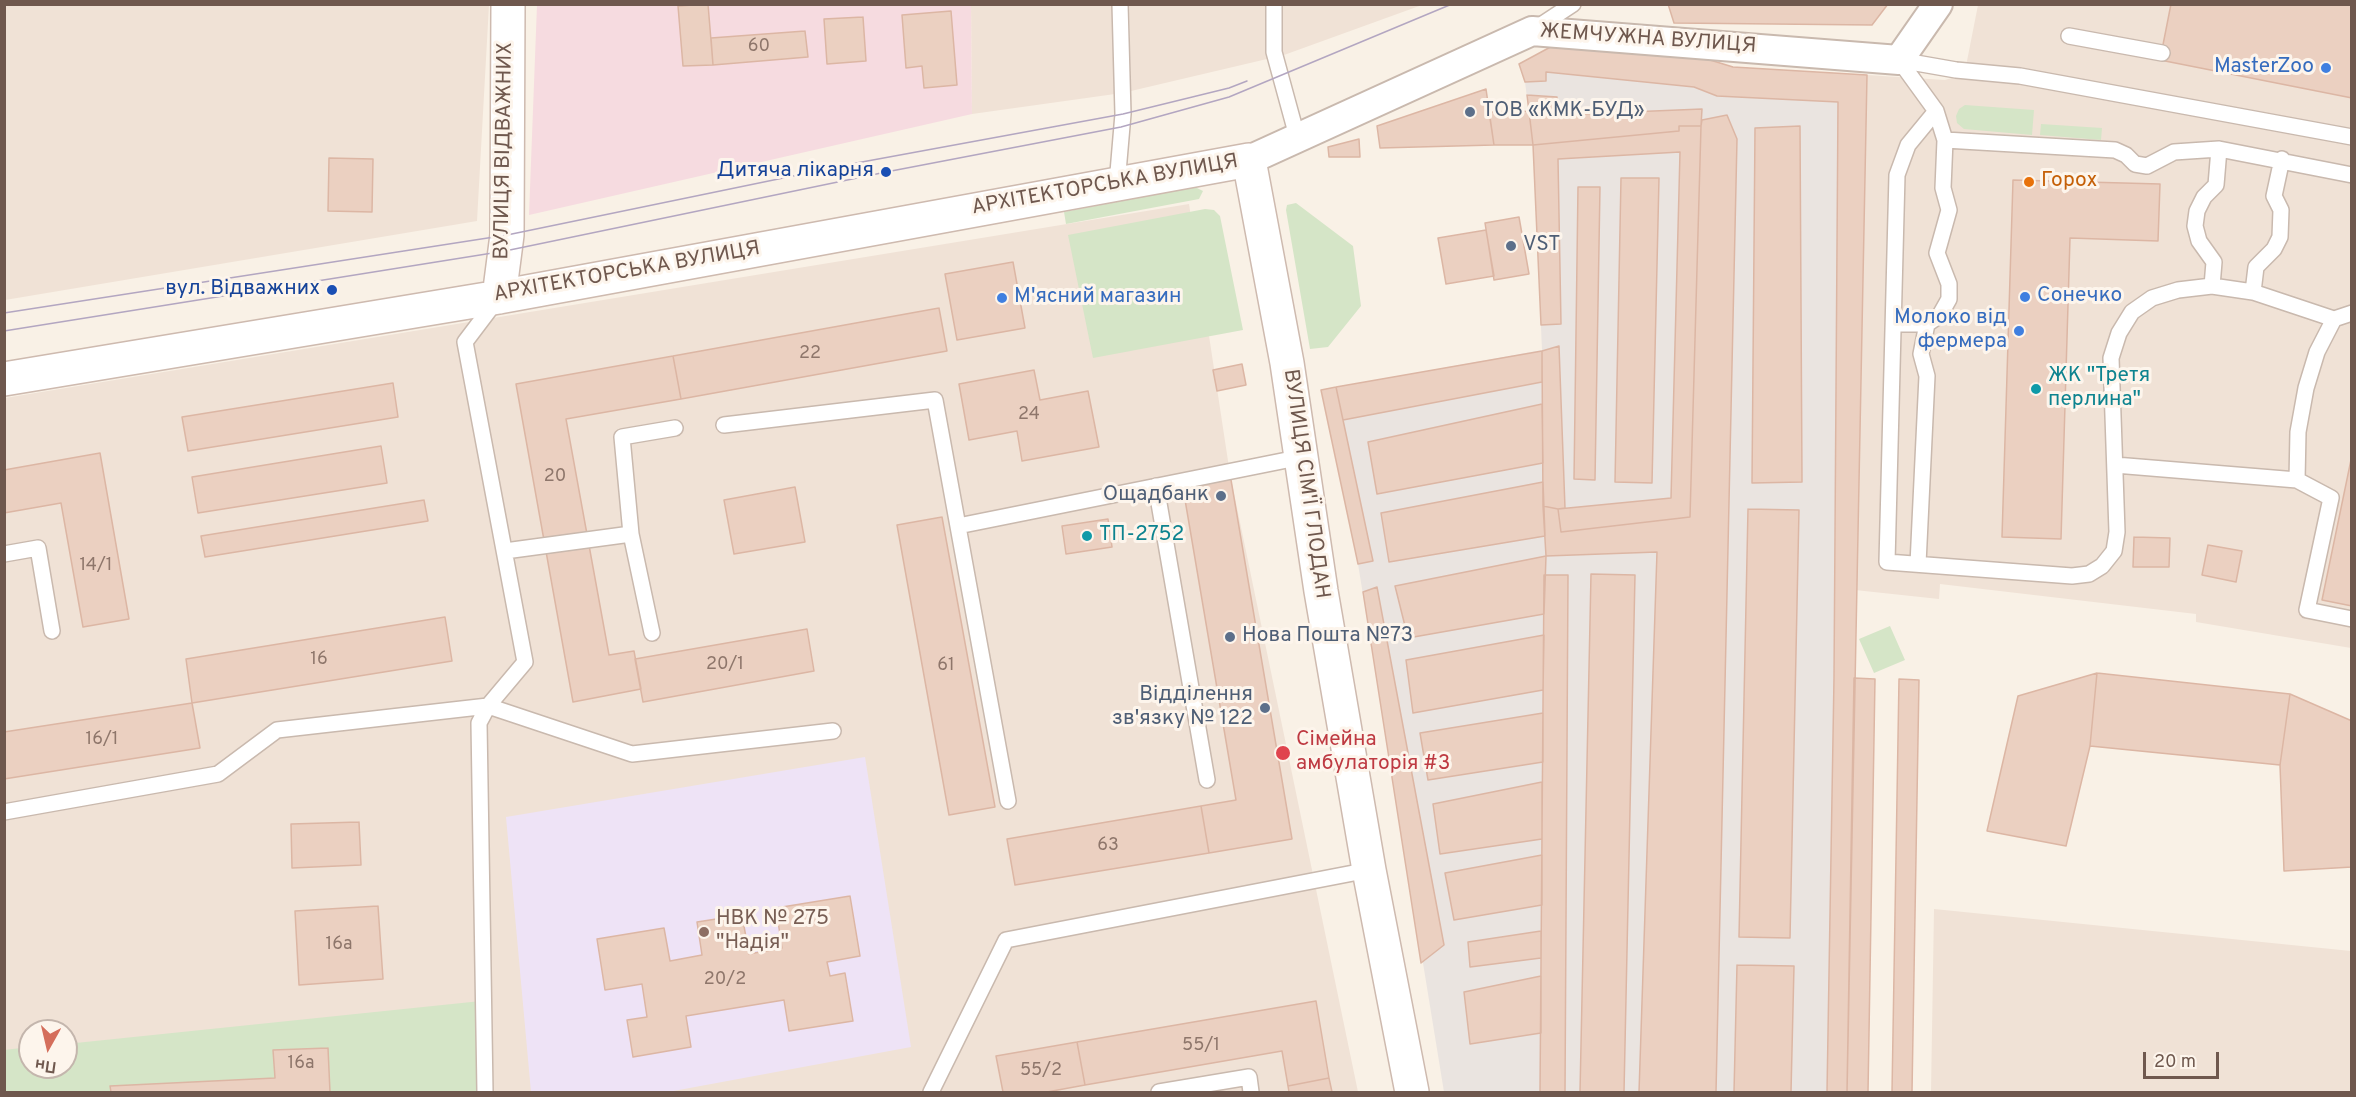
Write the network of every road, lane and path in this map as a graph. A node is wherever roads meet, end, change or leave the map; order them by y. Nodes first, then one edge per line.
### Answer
1 (508, 4) edge
2 (1120, 4) edge
3 (1274, 4) edge
4 (1573, 4) edge
5 (1938, 4) edge
6 (1532, 31) junction
7 (2069, 36) dead end
8 (2162, 52) dead end
9 (1899, 60) junction
10 (1936, 111) junction
11 (2352, 137) edge
12 (1298, 140) junction
13 (1945, 140) junction
14 (2219, 149) junction
15 (2282, 159) junction
16 (1249, 160) junction
17 (2352, 175) edge
18 (1117, 184) junction
19 (2212, 286) junction
20 (2253, 292) junction
21 (499, 297) junction
22 (2352, 313) edge
23 (2334, 318) junction
24 (1894, 324) junction
25 (1928, 324) junction
26 (4, 379) edge
27 (724, 425) dead end
28 (675, 428) dead end
29 (1302, 457) junction
30 (2115, 465) junction
31 (2297, 480) junction
32 (1156, 486) junction
33 (958, 526) junction
34 (631, 534) junction
35 (505, 551) junction
36 (4, 554) edge
37 (1918, 564) junction
38 (2352, 619) edge
39 (52, 631) dead end
40 (652, 633) dead end
41 (488, 706) junction
42 (833, 731) dead end
43 (1207, 780) dead end
44 (1008, 801) dead end
45 (4, 812) edge
46 (1369, 870) junction
47 (485, 1092) edge
48 (931, 1092) edge
49 (1159, 1092) edge
50 (1251, 1092) edge
51 (1412, 1092) edge

1 - 21 street, ВУЛИЦЯ ВІДВАЖНИХ
2 - 18 lane
3 - 12 lane
4 - 6 lane
5 - 9 street
6 - 9 street, ЖЕМЧУЖНА ВУЛИЦЯ
6 - 12 street, ЖЕМЧУЖНА ВУЛИЦЯ
7 - 8 lane
9 - 10 lane
9 - 11 lane
10 - 13 lane
10 - 24 lane
12 - 16 street, ЖЕМЧУЖНА ВУЛИЦЯ
13 - 14 lane
13 - 25 lane
14 - 15 lane
14 - 19 lane
15 - 17 lane
15 - 20 lane
16 - 18 street, АРХІТЕКТОРСЬКА ВУЛИЦЯ
16 - 29 street, ВУЛИЦЯ СІМ'Ї ГЛОДАН
18 - 21 street, АРХІТЕКТОРСЬКА ВУЛИЦЯ
19 - 20 lane
19 - 30 lane
20 - 23 lane
21 - 26 street, АРХІТЕКТОРСЬКА ВУЛИЦЯ
21 - 35 lane
22 - 23 lane
23 - 31 lane
24 - 25 lane
24 - 37 lane
25 - 37 lane
27 - 33 lane
28 - 34 lane
29 - 32 lane
29 - 46 street, ВУЛИЦЯ СІМ'Ї ГЛОДАН
30 - 31 lane
30 - 37 lane
31 - 38 lane
32 - 33 lane
32 - 43 lane
33 - 44 lane
34 - 35 lane
34 - 40 lane
35 - 41 lane
36 - 39 lane
41 - 42 lane
41 - 45 lane
41 - 47 lane
46 - 48 lane
46 - 51 street, ВУЛИЦЯ СІМ'Ї ГЛОДАН
49 - 50 lane

